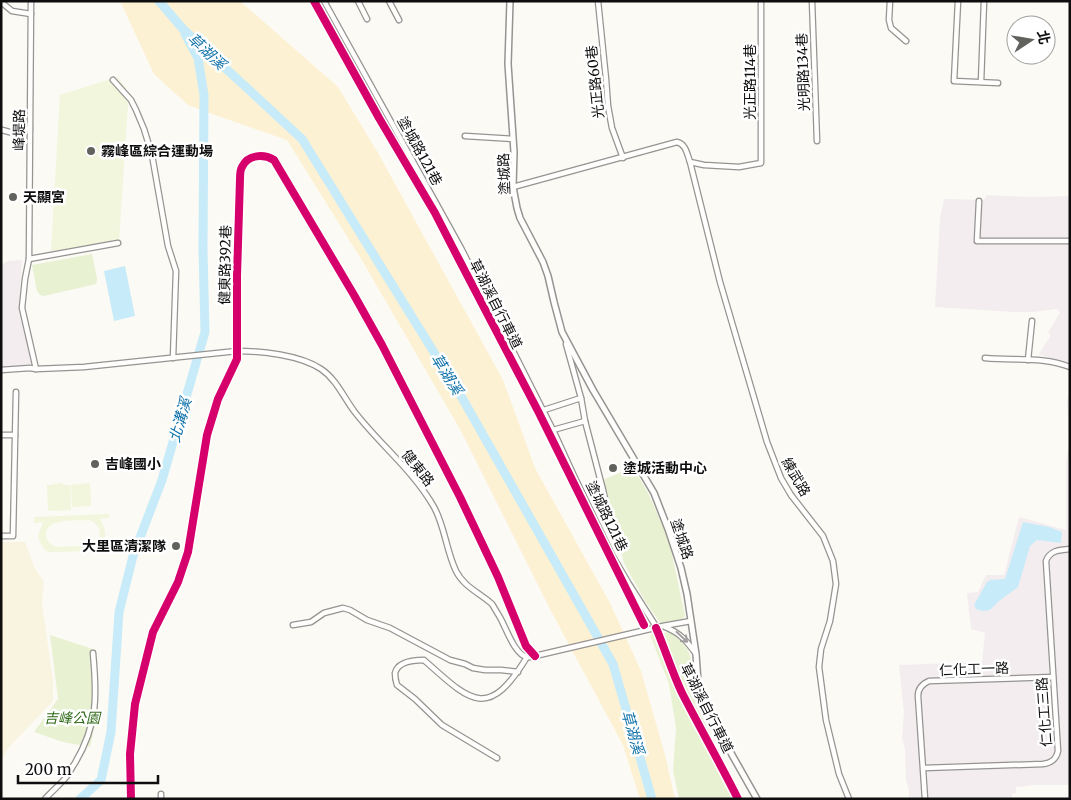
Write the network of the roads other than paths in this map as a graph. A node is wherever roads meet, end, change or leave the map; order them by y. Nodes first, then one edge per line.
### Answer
1 (31, 1) edge
2 (358, 1) edge
3 (389, 1) edge
4 (510, 1) edge
5 (598, 1) edge
6 (761, 1) edge
7 (812, 1) edge
8 (890, 1) edge
9 (958, 1) edge
10 (984, 1) edge
11 (1, 2) edge
12 (325, 3) edge
13 (31, 14) junction
14 (367, 19) dead end
15 (399, 20) dead end
16 (906, 41) dead end
17 (113, 80) dead end
18 (981, 82) junction
19 (998, 82) dead end
20 (30, 128) junction
21 (2, 130) edge
22 (465, 136) dead end
23 (513, 139) junction
24 (817, 142) dead end
25 (622, 158) junction
26 (690, 162) junction
27 (514, 187) junction
28 (979, 201) dead end
29 (1070, 241) edge
30 (118, 243) dead end
31 (29, 259) junction
32 (1032, 321) dead end
33 (565, 338) junction
34 (235, 352) junction
35 (175, 358) junction
36 (985, 358) dead end
37 (1028, 360) junction
38 (1070, 367) edge
39 (36, 369) junction
40 (1, 370) edge
41 (16, 392) dead end
42 (581, 398) junction
43 (544, 410) junction
44 (585, 421) junction
45 (553, 430) junction
46 (1, 435) edge
47 (15, 435) junction
48 (612, 531) dead end
49 (1, 536) edge
50 (1070, 549) edge
51 (691, 621) junction
52 (293, 625) dead end
53 (663, 626) junction
54 (656, 628) junction
55 (93, 653) dead end
56 (696, 654) junction
57 (534, 656) junction
58 (527, 657) junction
59 (518, 672) junction
60 (1053, 677) junction
61 (497, 758) dead end
62 (924, 768) junction
63 (45, 799) edge
64 (131, 799) edge
65 (757, 799) edge
66 (849, 799) edge
67 (926, 799) edge

1 - 13 street, 峰堤路
2 - 14 street
3 - 15 street
4 - 23 street, 塗城路
5 - 25 street, 光正路60巷
6 - 26 street, 光正路114巷
7 - 24 street, 光明路134巷
8 - 16 street
9 - 18 street
10 - 18 street
11 - 13 street
12 - 43 street, 塗城路121巷
13 - 20 street, 峰堤路
17 - 35 street
18 - 19 street
20 - 21 street
20 - 31 street, 峰堤路
22 - 23 street
23 - 27 street, 塗城路
25 - 26 street, 練武路
25 - 27 street, 練武路
26 - 66 street, 練武路
27 - 33 street, 塗城路
28 - 29 street
30 - 31 street
31 - 39 street, 峰堤路
32 - 37 street
33 - 42 street, 塗城路
33 - 51 street, 塗城路
34 - 35 street, 健東路
34 - 57 street, 健東路392巷
34 - 58 street, 健東路
34 - 64 street, 健東路392巷
35 - 39 street
36 - 37 street
37 - 38 street
39 - 40 street
41 - 47 street
42 - 43 street
42 - 44 street, 塗城路
43 - 45 street, 塗城路121巷
44 - 45 street
44 - 48 street, 塗城路
45 - 54 street, 塗城路121巷
46 - 47 street
47 - 49 street
50 - 60 street, 仁化工三路
51 - 53 street
51 - 56 street
52 - 59 street
53 - 54 street
53 -> 56 street
54 - 57 street
55 - 63 street
56 - 65 street
57 - 58 street
58 - 59 street
59 - 61 street
60 - 62 street, 仁化工三路
60 - 62 street, 仁化工一路
62 - 67 street, 仁化工一路

